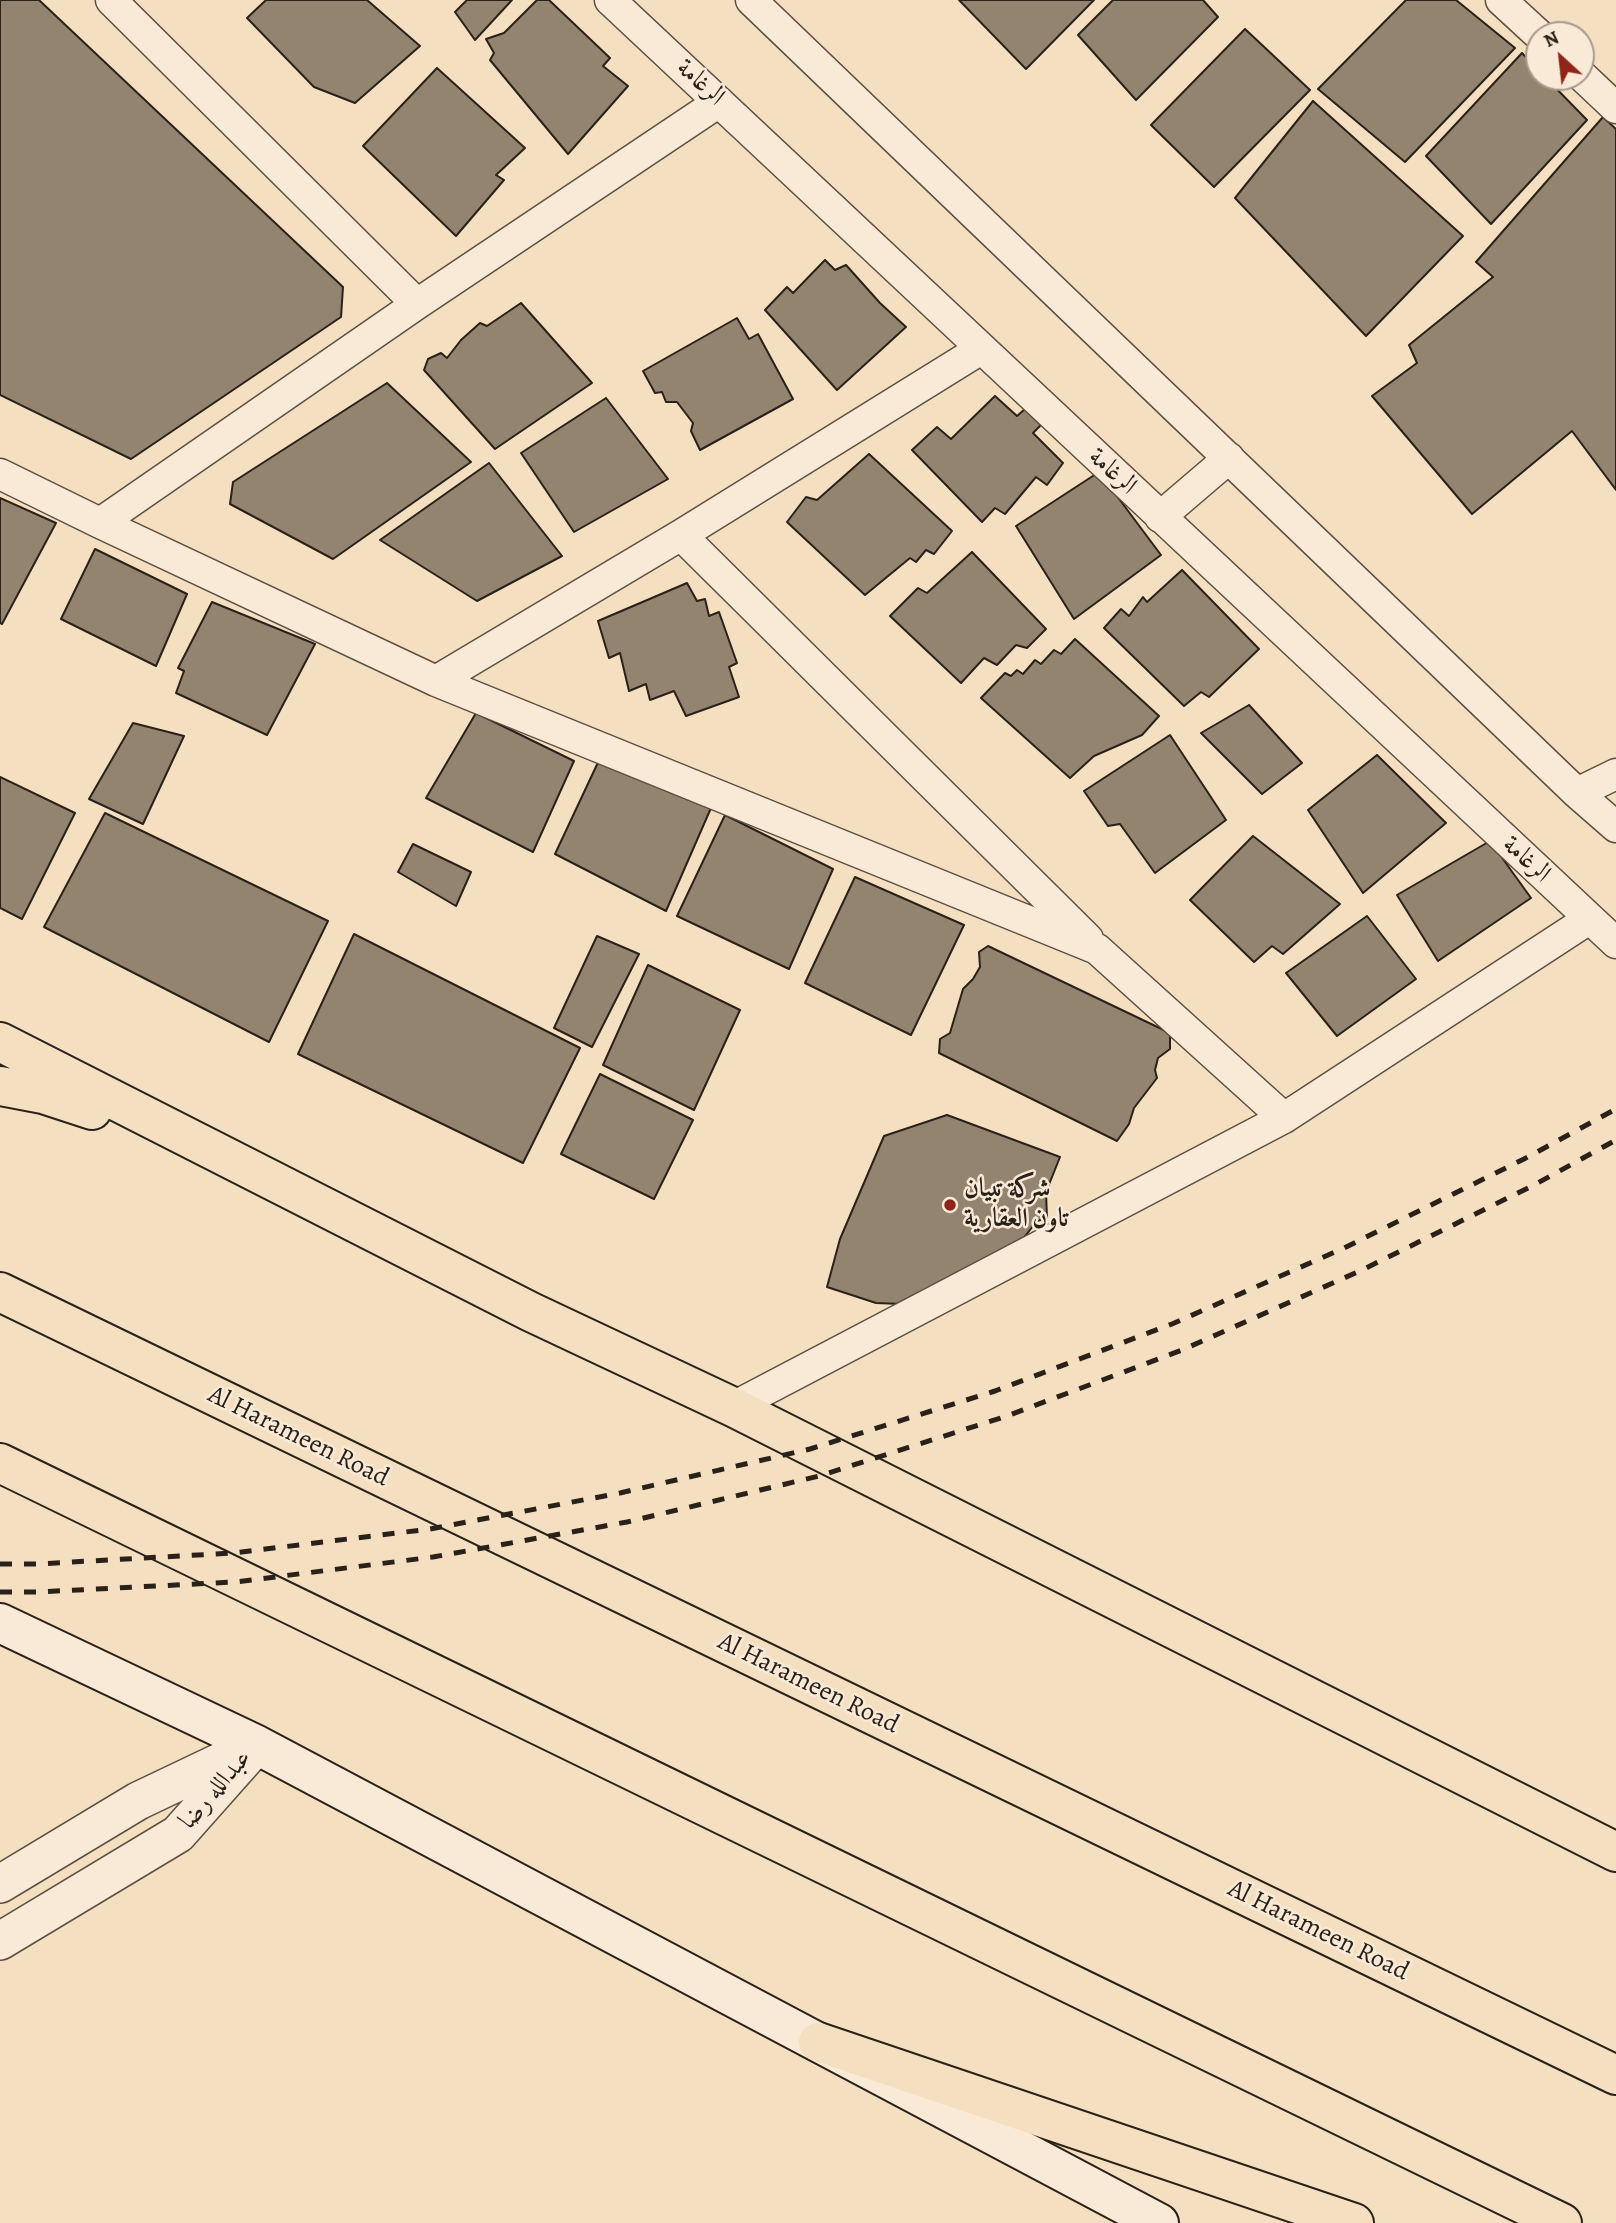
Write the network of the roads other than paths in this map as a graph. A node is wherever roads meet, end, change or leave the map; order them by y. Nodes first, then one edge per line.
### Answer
1 (111, 0) edge
2 (610, 0) edge
3 (751, 0) edge
4 (1501, 0) edge
5 (1525, 23) edge
6 (1595, 88) edge
7 (719, 102) junction
8 (1616, 108) edge
9 (417, 304) junction
10 (981, 349) junction
11 (1229, 458) junction
12 (0, 474) edge
13 (1160, 517) junction
14 (100, 523) junction
15 (681, 535) junction
16 (436, 681) junction
17 (1616, 774) edge
18 (1577, 793) junction
19 (1616, 827) edge
20 (1589, 919) junction
21 (1616, 943) edge
22 (1102, 954) junction
23 (0, 1042) edge
24 (0, 1086) edge
25 (1284, 1118) junction
26 (204, 1146) junction
27 (0, 1292) edge
28 (733, 1407) junction
29 (0, 1463) edge
30 (0, 1623) edge
31 (257, 1745) junction
32 (1616, 1852) edge
33 (0, 1884) edge
34 (0, 1941) edge
35 (818, 2042) junction
36 (1616, 2075) edge
37 (1159, 2223) edge
38 (1354, 2223) edge
39 (1562, 2223) edge

1 - 9 street
2 - 7 street, الرغامة
3 - 11 street
4 - 5 street
6 - 8 street
7 - 9 street
7 - 10 street, الرغامة
9 - 14 street
10 - 13 street, الرغامة
10 - 15 street
11 - 13 street
11 - 18 street
12 - 14 street
13 - 20 street, الرغامة
14 - 16 street
15 - 16 street
15 - 22 street
16 - 22 street
17 - 18 street
18 - 19 street
20 - 21 street, الرغامة
20 - 25 street
22 - 25 street
23 - 26 main road
24 - 26 main road
25 - 28 street
26 - 28 main road
27 - 36 main road, Al Harameen Road
28 - 32 main road
29 - 39 main road
30 - 31 main road
31 - 33 street, عبدالله رضا
31 - 34 street, عبدالله رضا
31 - 35 main road
35 - 37 main road
35 - 38 main road

